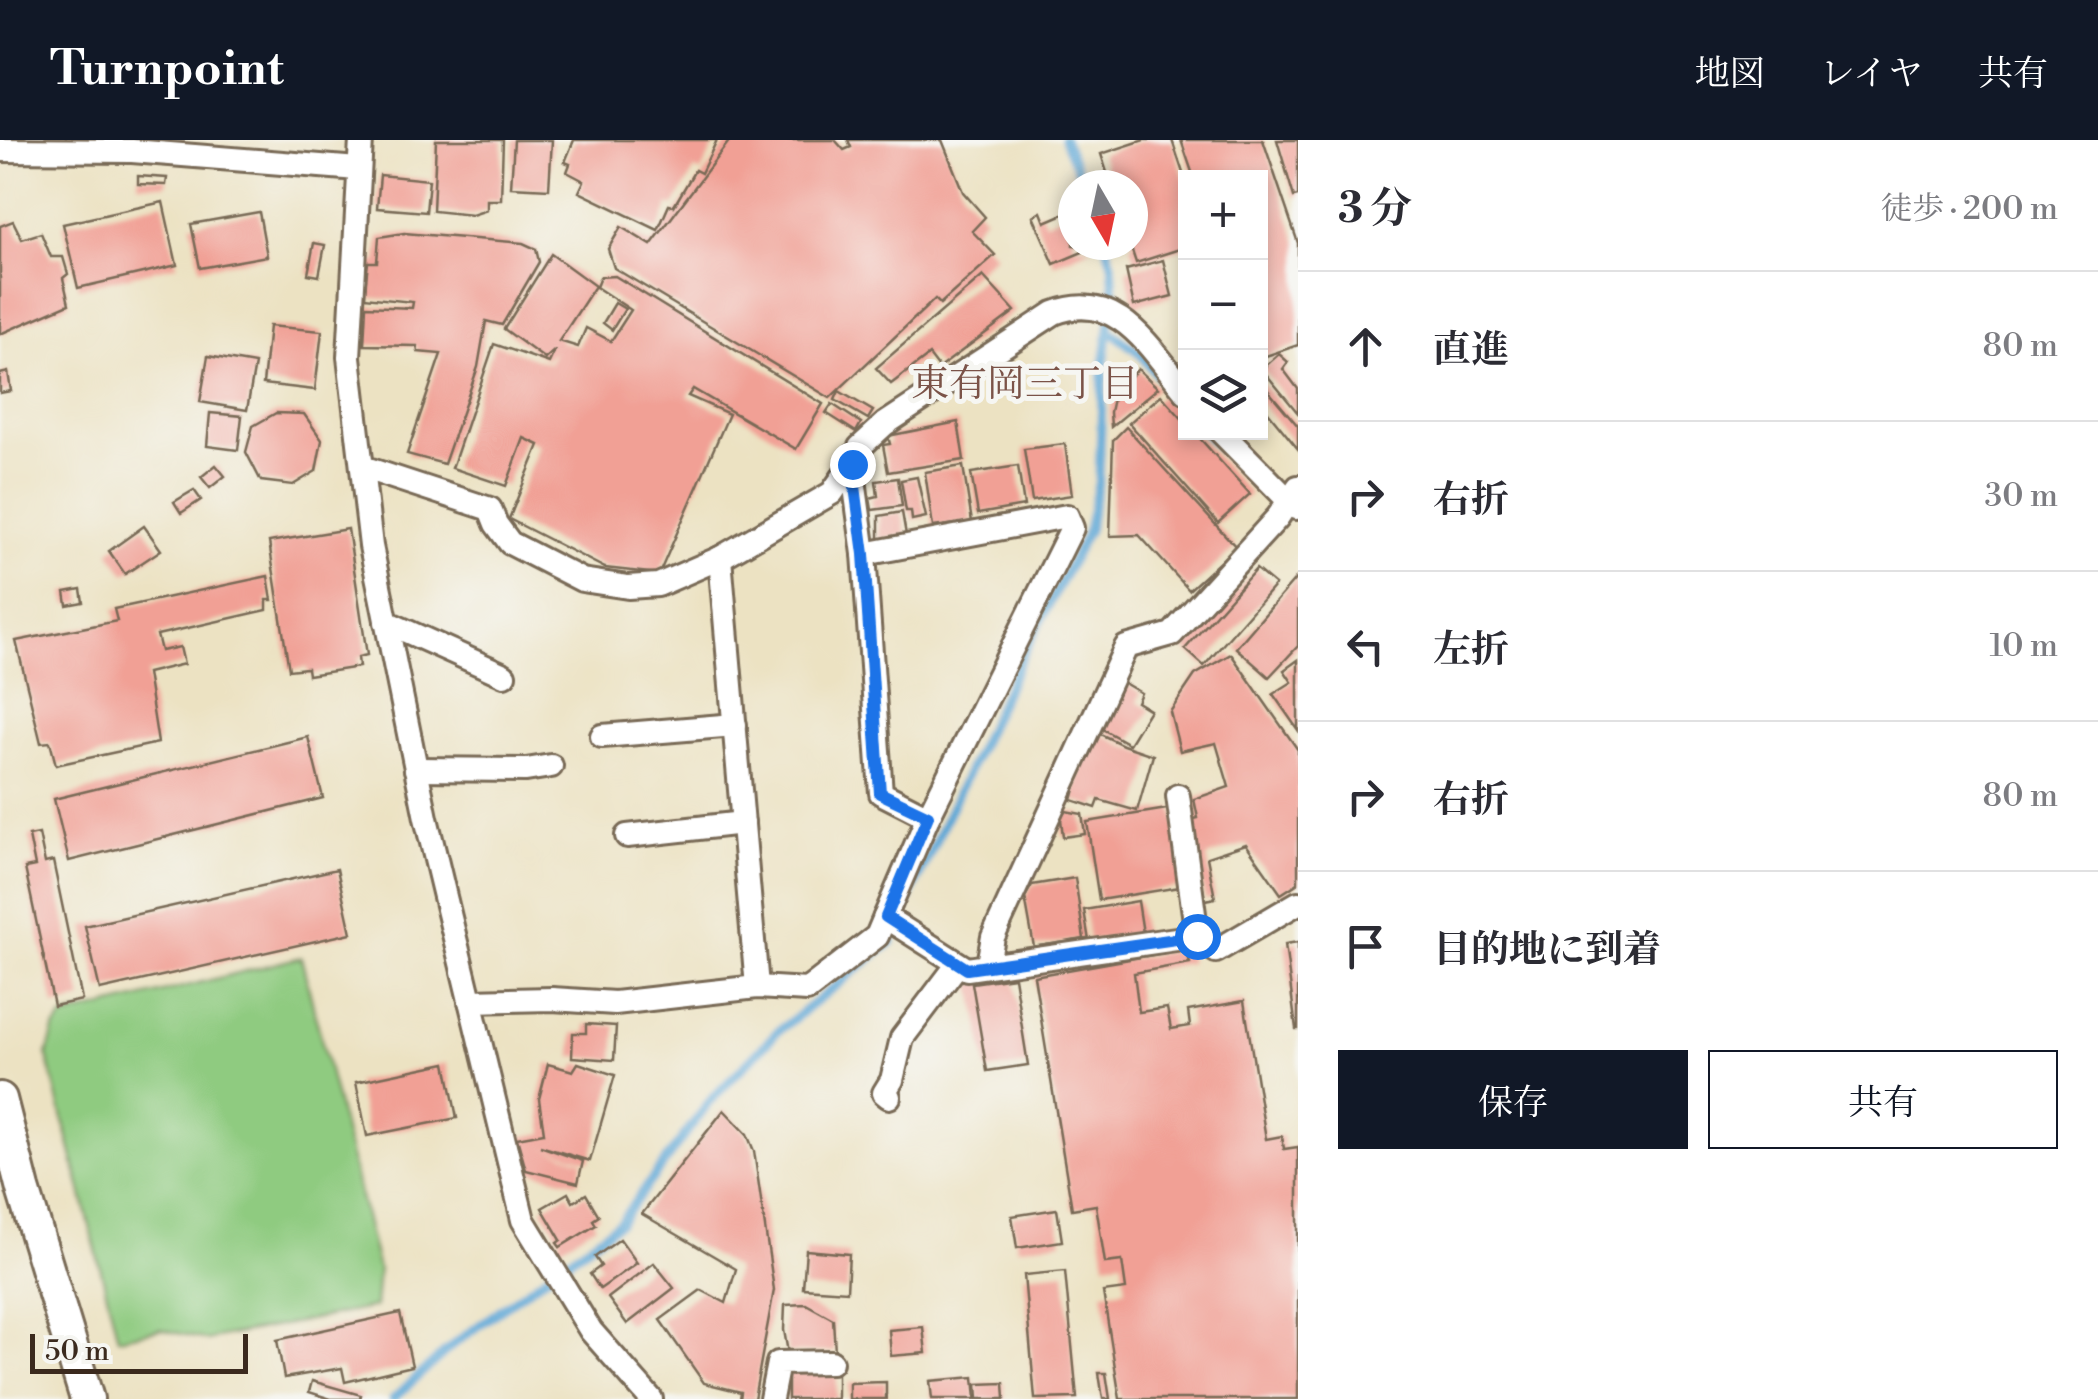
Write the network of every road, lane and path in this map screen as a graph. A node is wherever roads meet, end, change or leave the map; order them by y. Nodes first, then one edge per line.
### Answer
1 (361, 140) edge
2 (0, 150) edge
3 (358, 169) junction
4 (1178, 383) edge
5 (1231, 440) edge
6 (852, 464) junction
7 (362, 466) junction
8 (1295, 499) edge
9 (864, 554) junction
10 (720, 558) junction
11 (386, 622) junction
12 (504, 675) dead end
13 (735, 725) junction
14 (602, 736) dead end
15 (551, 766) dead end
16 (416, 768) junction
17 (1178, 796) dead end
18 (928, 816) junction
19 (743, 824) junction
20 (626, 836) dead end
21 (1298, 904) edge
22 (886, 917) junction
23 (1197, 936) junction
24 (958, 964) junction
25 (988, 964) junction
26 (758, 987) junction
27 (470, 1001) junction
28 (889, 1097) dead end
29 (0, 1099) edge
30 (831, 1362) dead end
31 (87, 1399) edge
32 (651, 1399) edge
33 (771, 1399) edge

1 - 3 street
2 - 3 street
3 - 7 street
4 - 6 street
5 - 8 street
6 - 9 street
6 - 10 street
7 - 10 street
7 - 11 street
8 - 25 street
9 - 18 street
9 - 18 street
10 - 13 street
11 - 12 street
11 - 16 street
13 - 14 street
13 - 19 street
15 - 16 street
16 - 27 street
17 - 23 street
18 - 22 street
19 - 20 street
19 - 26 street
21 - 23 street
22 - 24 street
22 - 26 street
23 - 25 street
24 - 25 street
24 - 28 street
26 - 27 street
27 - 32 street
29 - 31 street
30 - 33 street

